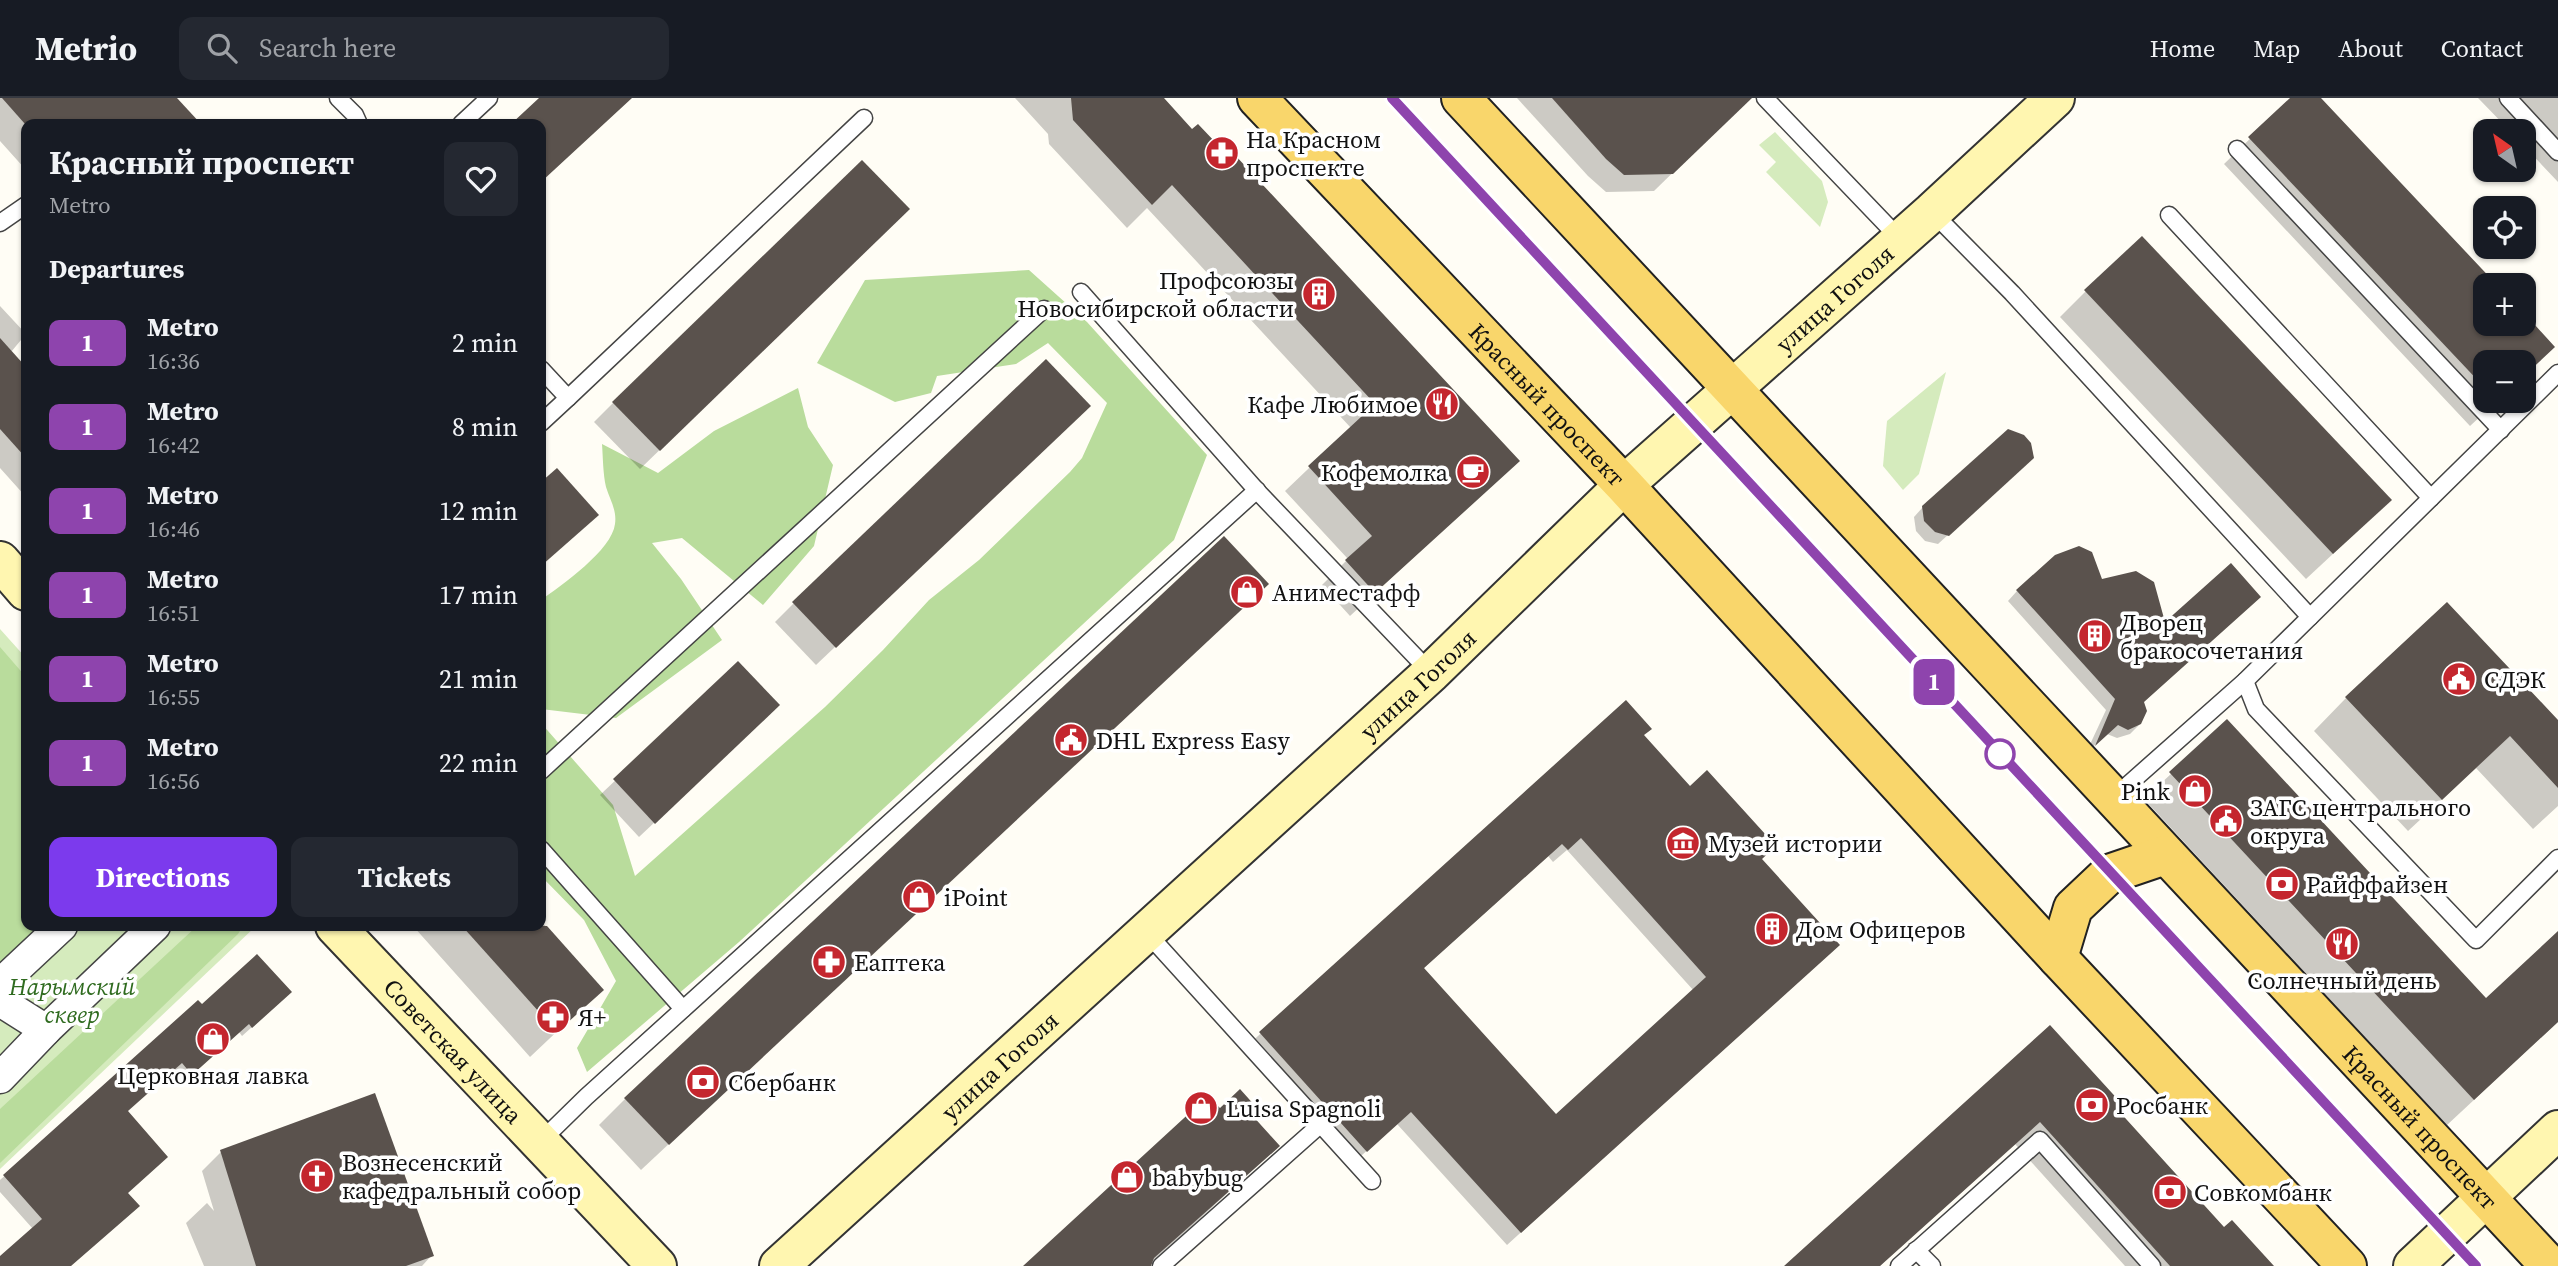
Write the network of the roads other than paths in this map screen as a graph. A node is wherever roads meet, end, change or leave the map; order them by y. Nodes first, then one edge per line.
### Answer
1 (338, 98) edge
2 (489, 98) edge
3 (1257, 98) edge
4 (1461, 98) edge
5 (1765, 98) edge
6 (2055, 98) edge
7 (2508, 98) edge
8 (864, 118) dead end
9 (357, 119) edge
10 (466, 119) edge
11 (2237, 149) dead end
12 (2558, 152) edge
13 (21, 208) edge
14 (1932, 212) junction
15 (2169, 215) dead end
16 (0, 223) edge
17 (1900, 239) junction
18 (1081, 292) dead end
19 (1044, 309) dead end
20 (2558, 373) edge
21 (546, 374) edge
22 (1730, 389) junction
23 (568, 398) junction
24 (546, 418) edge
25 (2501, 430) junction
26 (1624, 485) junction
27 (1257, 490) junction
28 (2431, 498) junction
29 (0, 561) edge
30 (21, 585) edge
31 (2310, 617) junction
32 (1431, 673) junction
33 (2245, 681) junction
34 (546, 766) edge
35 (2113, 798) junction
36 (546, 855) edge
37 (2165, 855) junction
38 (2558, 858) edge
39 (57, 931) edge
40 (139, 931) edge
41 (340, 931) edge
42 (1147, 933) junction
43 (2058, 958) junction
44 (0, 984) edge
45 (0, 1001) edge
46 (683, 1009) junction
47 (46, 1030) junction
48 (0, 1078) edge
49 (1321, 1124) junction
50 (2558, 1130) edge
51 (539, 1143) junction
52 (1372, 1181) dead end
53 (2485, 1198) junction
54 (1916, 1250) junction
55 (657, 1266) edge
56 (779, 1266) edge
57 (1161, 1266) edge
58 (1899, 1266) edge
59 (1932, 1266) edge
60 (2152, 1266) edge
61 (2347, 1266) edge
62 (2413, 1266) edge
63 (2550, 1266) edge

1 - 9 lane
2 - 10 lane
3 - 26 main road, Красный проспект
4 - 22 main road, Красный проспект
5 - 17 lane
6 - 14 main road, улица Гоголя
7 - 12 lane
8 - 23 lane
11 - 25 lane
13 - 16 lane
14 - 17 main road, улица Гоголя
14 - 31 lane
15 - 28 lane
17 - 22 main road, улица Гоголя
18 - 27 lane
19 - 34 lane
20 - 25 lane
21 - 23 lane
22 - 26 main road, улица Гоголя
22 - 35 main road, Красный проспект
23 - 24 lane
25 - 28 lane
26 - 32 main road, улица Гоголя
26 - 43 main road, Красный проспект
27 - 32 lane
27 - 46 lane
28 - 31 lane
29 - 30 main road
31 - 33 lane
32 - 42 main road, улица Гоголя
33 - 35 lane
33 - 38 lane
35 - 37 main road, Красный проспект
36 - 46 lane
37 - 43 main road
37 - 53 main road, Красный проспект
39 - 44 street
40 - 47 street
41 - 51 main road, Советская улица
42 - 49 lane
42 - 56 main road, улица Гоголя
43 - 61 main road, Красный проспект
45 - 47 street
46 - 51 lane
47 - 48 street
49 - 52 lane
49 - 57 lane
50 - 53 main road
51 - 55 main road, Советская улица
53 - 62 main road
53 - 63 main road, Красный проспект
54 - 58 lane
54 - 59 lane
54 - 60 lane

